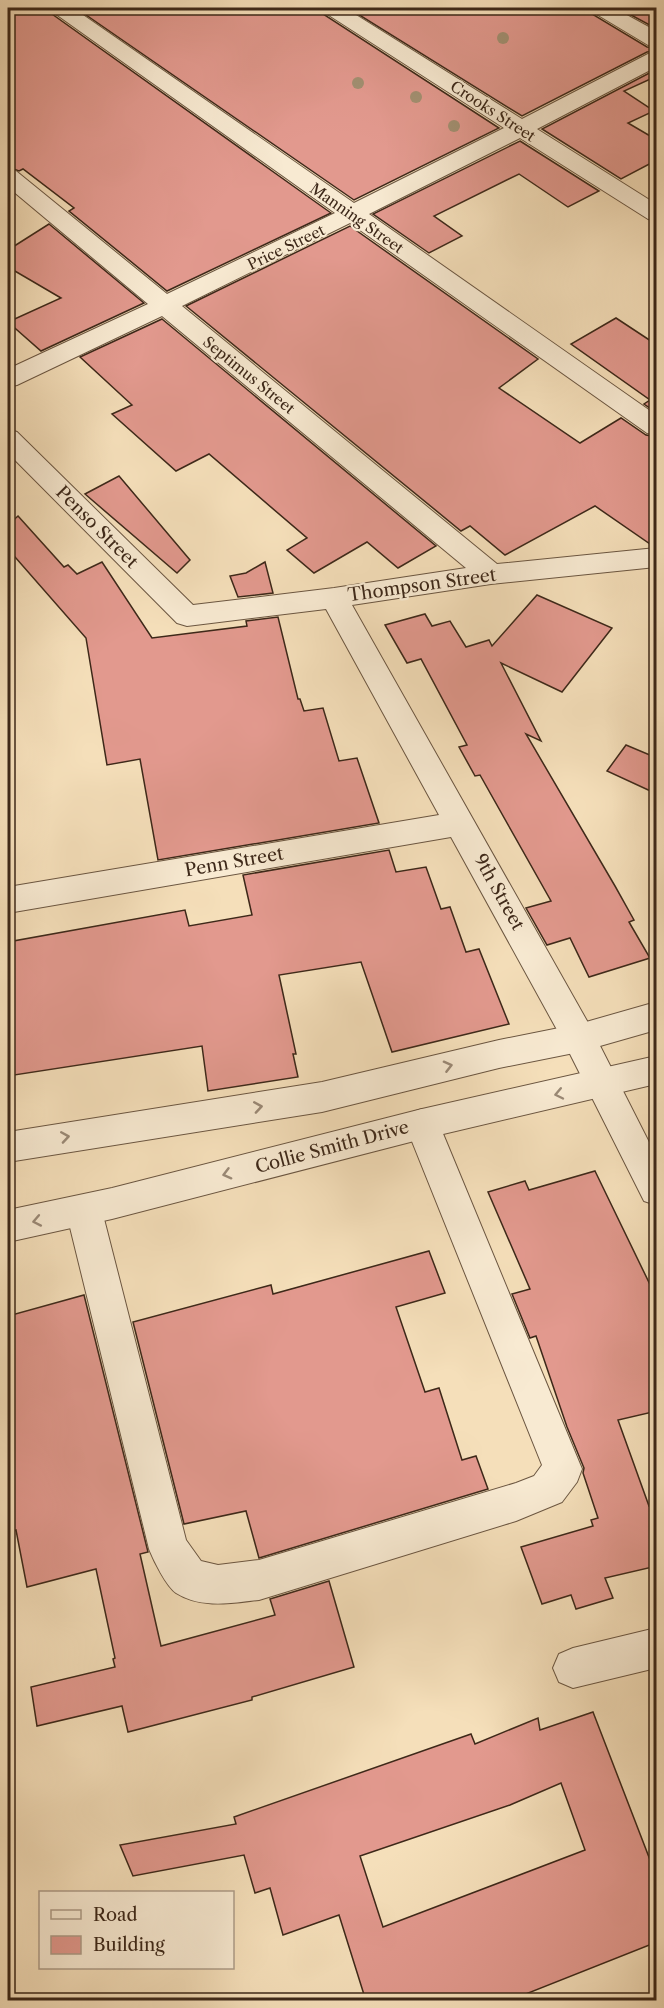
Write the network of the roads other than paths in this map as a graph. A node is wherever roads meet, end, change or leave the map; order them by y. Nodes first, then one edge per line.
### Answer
1 (60, 8) edge
2 (331, 8) edge
3 (600, 8) edge
4 (657, 40) edge
5 (657, 59) edge
6 (520, 129) junction
7 (8, 176) edge
8 (657, 214) edge
9 (352, 215) junction
10 (165, 306) junction
11 (8, 379) edge
12 (657, 427) edge
13 (8, 438) edge
14 (657, 557) edge
15 (491, 574) junction
16 (334, 598) junction
17 (187, 616) joint
18 (460, 824) junction
19 (8, 900) edge
20 (657, 1016) edge
21 (579, 1038) junction
22 (657, 1070) edge
23 (603, 1085) junction
24 (422, 1124) junction
25 (8, 1147) edge
26 (657, 1190) edge
27 (84, 1211) junction
28 (8, 1226) edge
29 (657, 1648) edge
30 (573, 1668) dead end

1 - 9 street, Manning Street
2 - 6 street, Crooks Street
3 - 4 street
5 - 6 street, Price Street
6 - 8 street, Crooks Street
6 - 9 street, Price Street
7 - 10 street, Septimus Street
9 - 10 street, Price Street
9 - 12 street, Manning Street
10 - 11 street, Price Street
10 - 15 street, Septimus Street
13 - 17 street, Penso Street
14 - 15 street, Thompson Street
15 - 16 street, Thompson Street
16 - 17 street, Thompson Street
16 - 18 street, 9th Street
18 - 19 street, Penn Street
18 - 21 street, 9th Street
20 - 21 street
21 - 23 street, 9th Street
25 -> 21 street
22 - 23 street, Collie Smith Drive
23 -> 24 street, Collie Smith Drive
23 - 26 street, 9th Street
24 -> 27 street, Collie Smith Drive
24 - 27 street
27 -> 28 street, Collie Smith Drive
29 - 30 street

